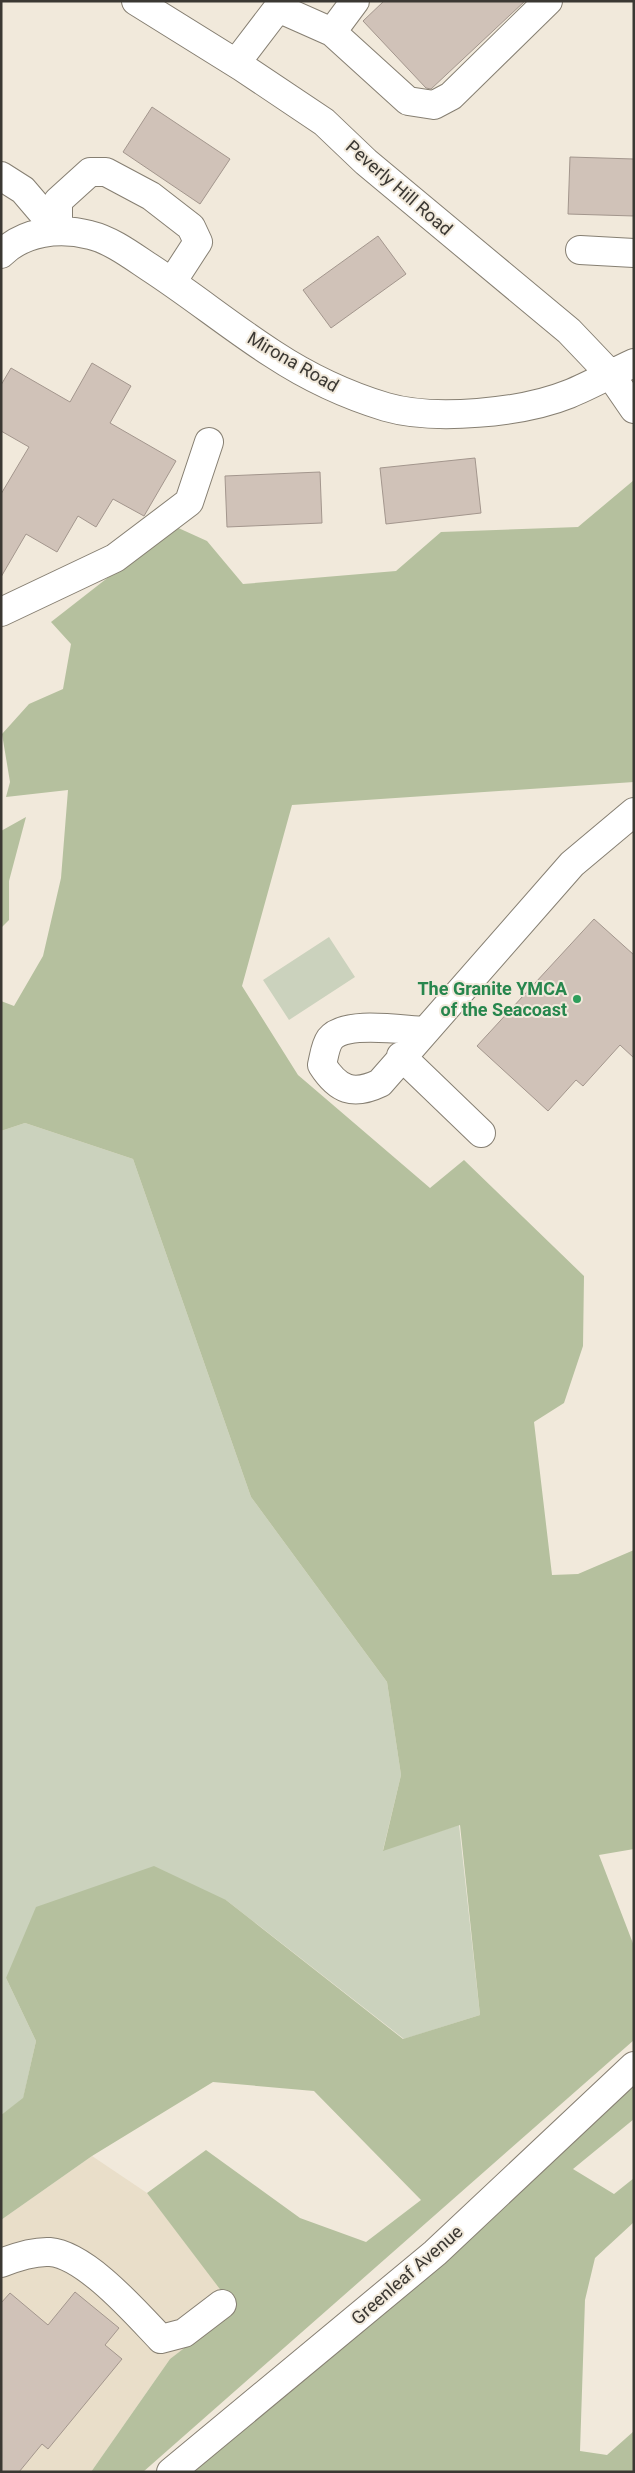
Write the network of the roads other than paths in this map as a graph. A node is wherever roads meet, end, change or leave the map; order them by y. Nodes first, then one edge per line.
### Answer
1 (136, 1) edge
2 (355, 1) edge
3 (548, 1) edge
4 (273, 5) edge
5 (332, 32) junction
6 (236, 63) junction
7 (1, 176) edge
8 (58, 230) junction
9 (580, 250) dead end
10 (634, 253) edge
11 (1, 254) edge
12 (172, 282) junction
13 (622, 368) edge
14 (634, 409) edge
15 (209, 442) dead end
16 (1, 612) edge
17 (634, 812) edge
18 (424, 1031) junction
19 (401, 1056) junction
20 (481, 1133) dead end
21 (634, 2066) edge
22 (1, 2263) edge
23 (222, 2304) dead end
24 (171, 2472) edge

1 - 6 street, Peverly Hill Road
2 - 5 street
3 - 5 street
4 - 5 street
4 - 6 street
6 - 13 street, Peverly Hill Road
7 - 8 street
8 - 11 street, Mirona Road
8 - 12 street, Mirona Road
8 - 12 street
9 - 10 street
12 - 13 street, Mirona Road
13 - 14 street, Peverly Hill Road
15 - 16 street
17 - 18 street
18 - 19 street
18 - 19 street
19 - 20 street
21 - 24 street, Greenleaf Avenue
22 - 23 street

